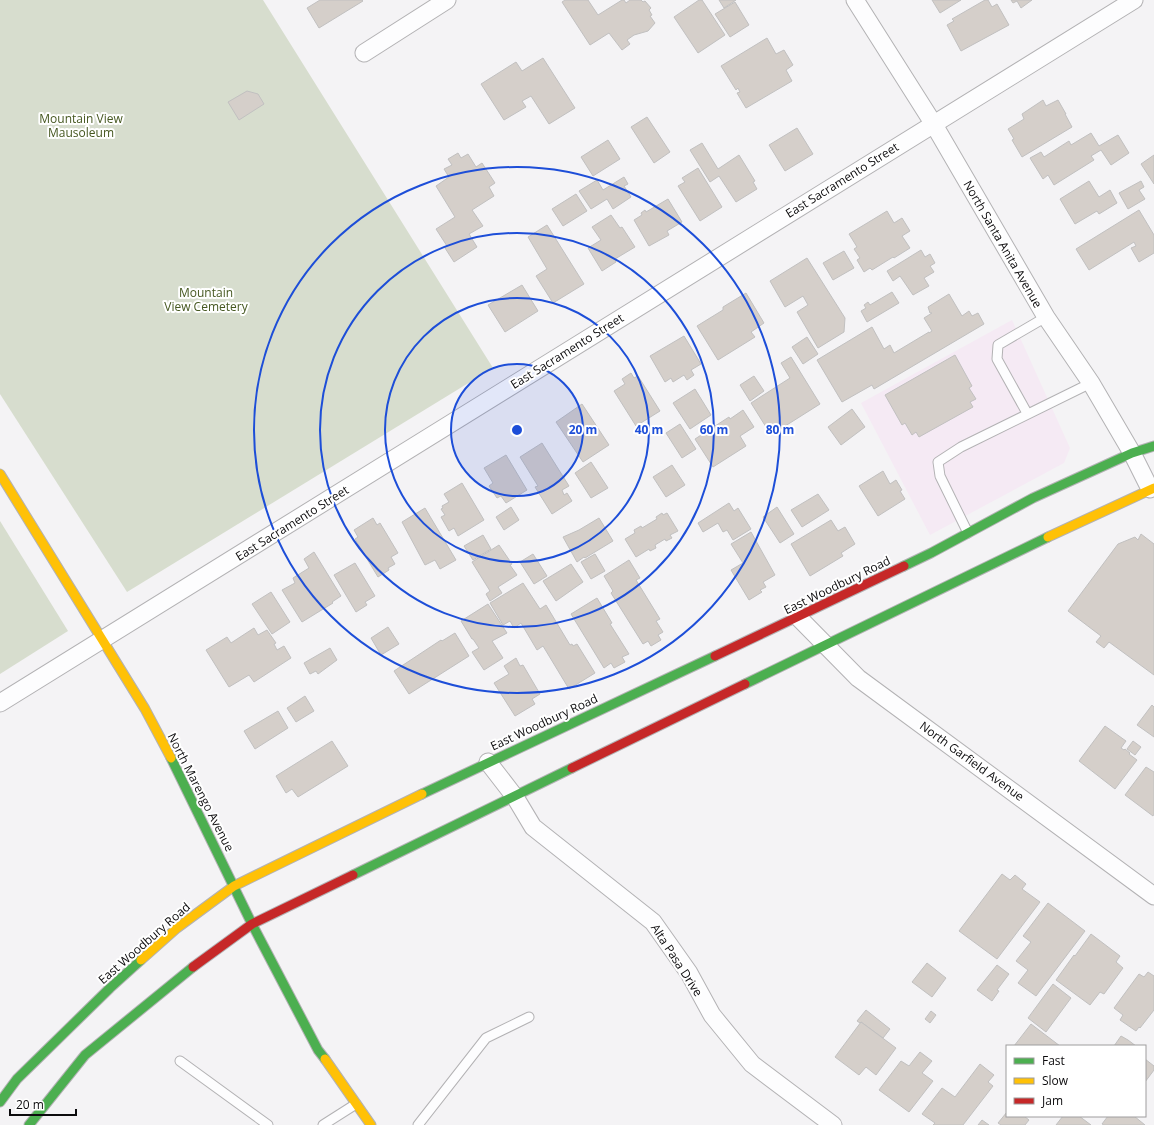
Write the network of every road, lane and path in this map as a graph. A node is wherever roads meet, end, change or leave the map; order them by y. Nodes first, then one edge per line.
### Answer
1 (447, 0) edge
2 (855, 0) edge
3 (1134, 0) edge
4 (364, 53) dead end
5 (933, 123) junction
6 (1046, 317) junction
7 (1091, 383) junction
8 (1027, 413) junction
9 (1154, 446) edge
10 (1132, 454) junction
11 (0, 474) edge
12 (1153, 493) edge
13 (968, 533) junction
14 (798, 617) junction
15 (102, 641) junction
16 (826, 645) junction
17 (0, 703) edge
18 (488, 762) junction
19 (515, 797) junction
20 (234, 886) junction
21 (1154, 896) edge
22 (252, 924) junction
23 (529, 1017) dead end
24 (180, 1061) dead end
25 (0, 1102) edge
26 (356, 1104) junction
27 (29, 1125) edge
28 (268, 1125) edge
29 (323, 1125) edge
30 (371, 1125) edge
31 (418, 1125) edge
32 (833, 1125) edge

1 - 4 street
2 - 5 street, North Santa Anita Avenue
3 - 5 street, East Sacramento Street
5 - 6 street, North Santa Anita Avenue
5 - 15 street, East Sacramento Street
6 - 7 street, North Santa Anita Avenue
6 - 8 lane
7 - 8 lane
7 - 10 street, North Santa Anita Avenue
8 - 13 lane
9 - 10 main road, East Woodbury Road
10 - 12 street, North Santa Anita Avenue
10 - 13 main road, East Woodbury Road
11 - 15 main road, North Marengo Avenue
12 - 16 main road
13 - 14 main road, East Woodbury Road
14 - 16 street, North Garfield Avenue
14 - 18 main road, East Woodbury Road
15 - 17 street, East Sacramento Street
15 - 20 main road, North Marengo Avenue
16 - 19 main road
16 - 21 street, North Garfield Avenue
18 - 19 street, Alta Pasa Drive
18 - 20 main road, East Woodbury Road
19 - 22 main road
19 - 32 street, Alta Pasa Drive
20 - 22 main road, North Marengo Avenue
20 - 25 main road, East Woodbury Road
22 - 26 main road, North Marengo Avenue
22 - 27 main road
23 - 31 lane
24 - 28 lane
26 - 29 lane
26 - 30 main road, North Marengo Avenue

